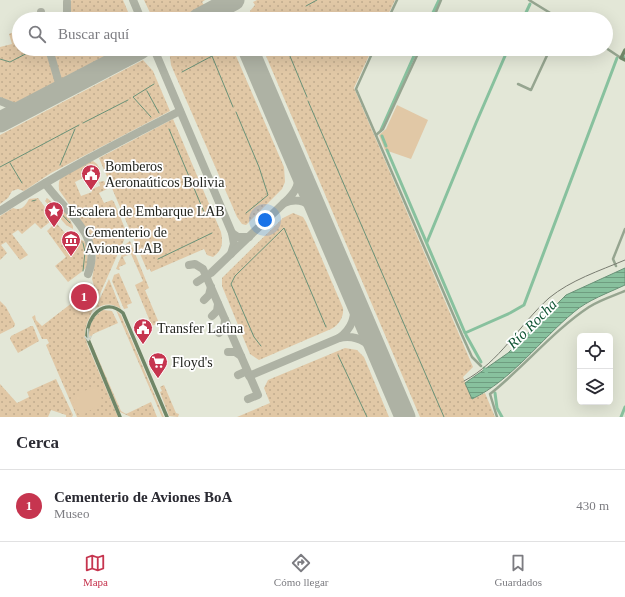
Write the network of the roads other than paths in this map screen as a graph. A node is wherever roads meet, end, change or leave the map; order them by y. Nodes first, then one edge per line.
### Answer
1 (397, 0) edge
2 (441, 0) edge
3 (529, 0) edge
4 (391, 12) edge
5 (436, 12) edge
6 (549, 12) edge
7 (625, 50) edge
8 (613, 53) edge
9 (371, 56) edge
10 (417, 56) edge
11 (547, 56) edge
12 (623, 59) edge
13 (518, 84) dead end
14 (376, 135) junction
15 (625, 229) edge
16 (616, 266) dead end
17 (625, 291) edge
18 (481, 366) dead end
19 (120, 417) edge
20 (167, 417) edge
21 (497, 417) edge

1 - 4 street
2 - 5 street
3 - 6 street
7 - 12 street
8 - 12 street
9 - 14 street
10 - 14 street
11 - 13 street
14 - 18 street
15 - 16 street
17 - 21 street
20 -> 19 street

